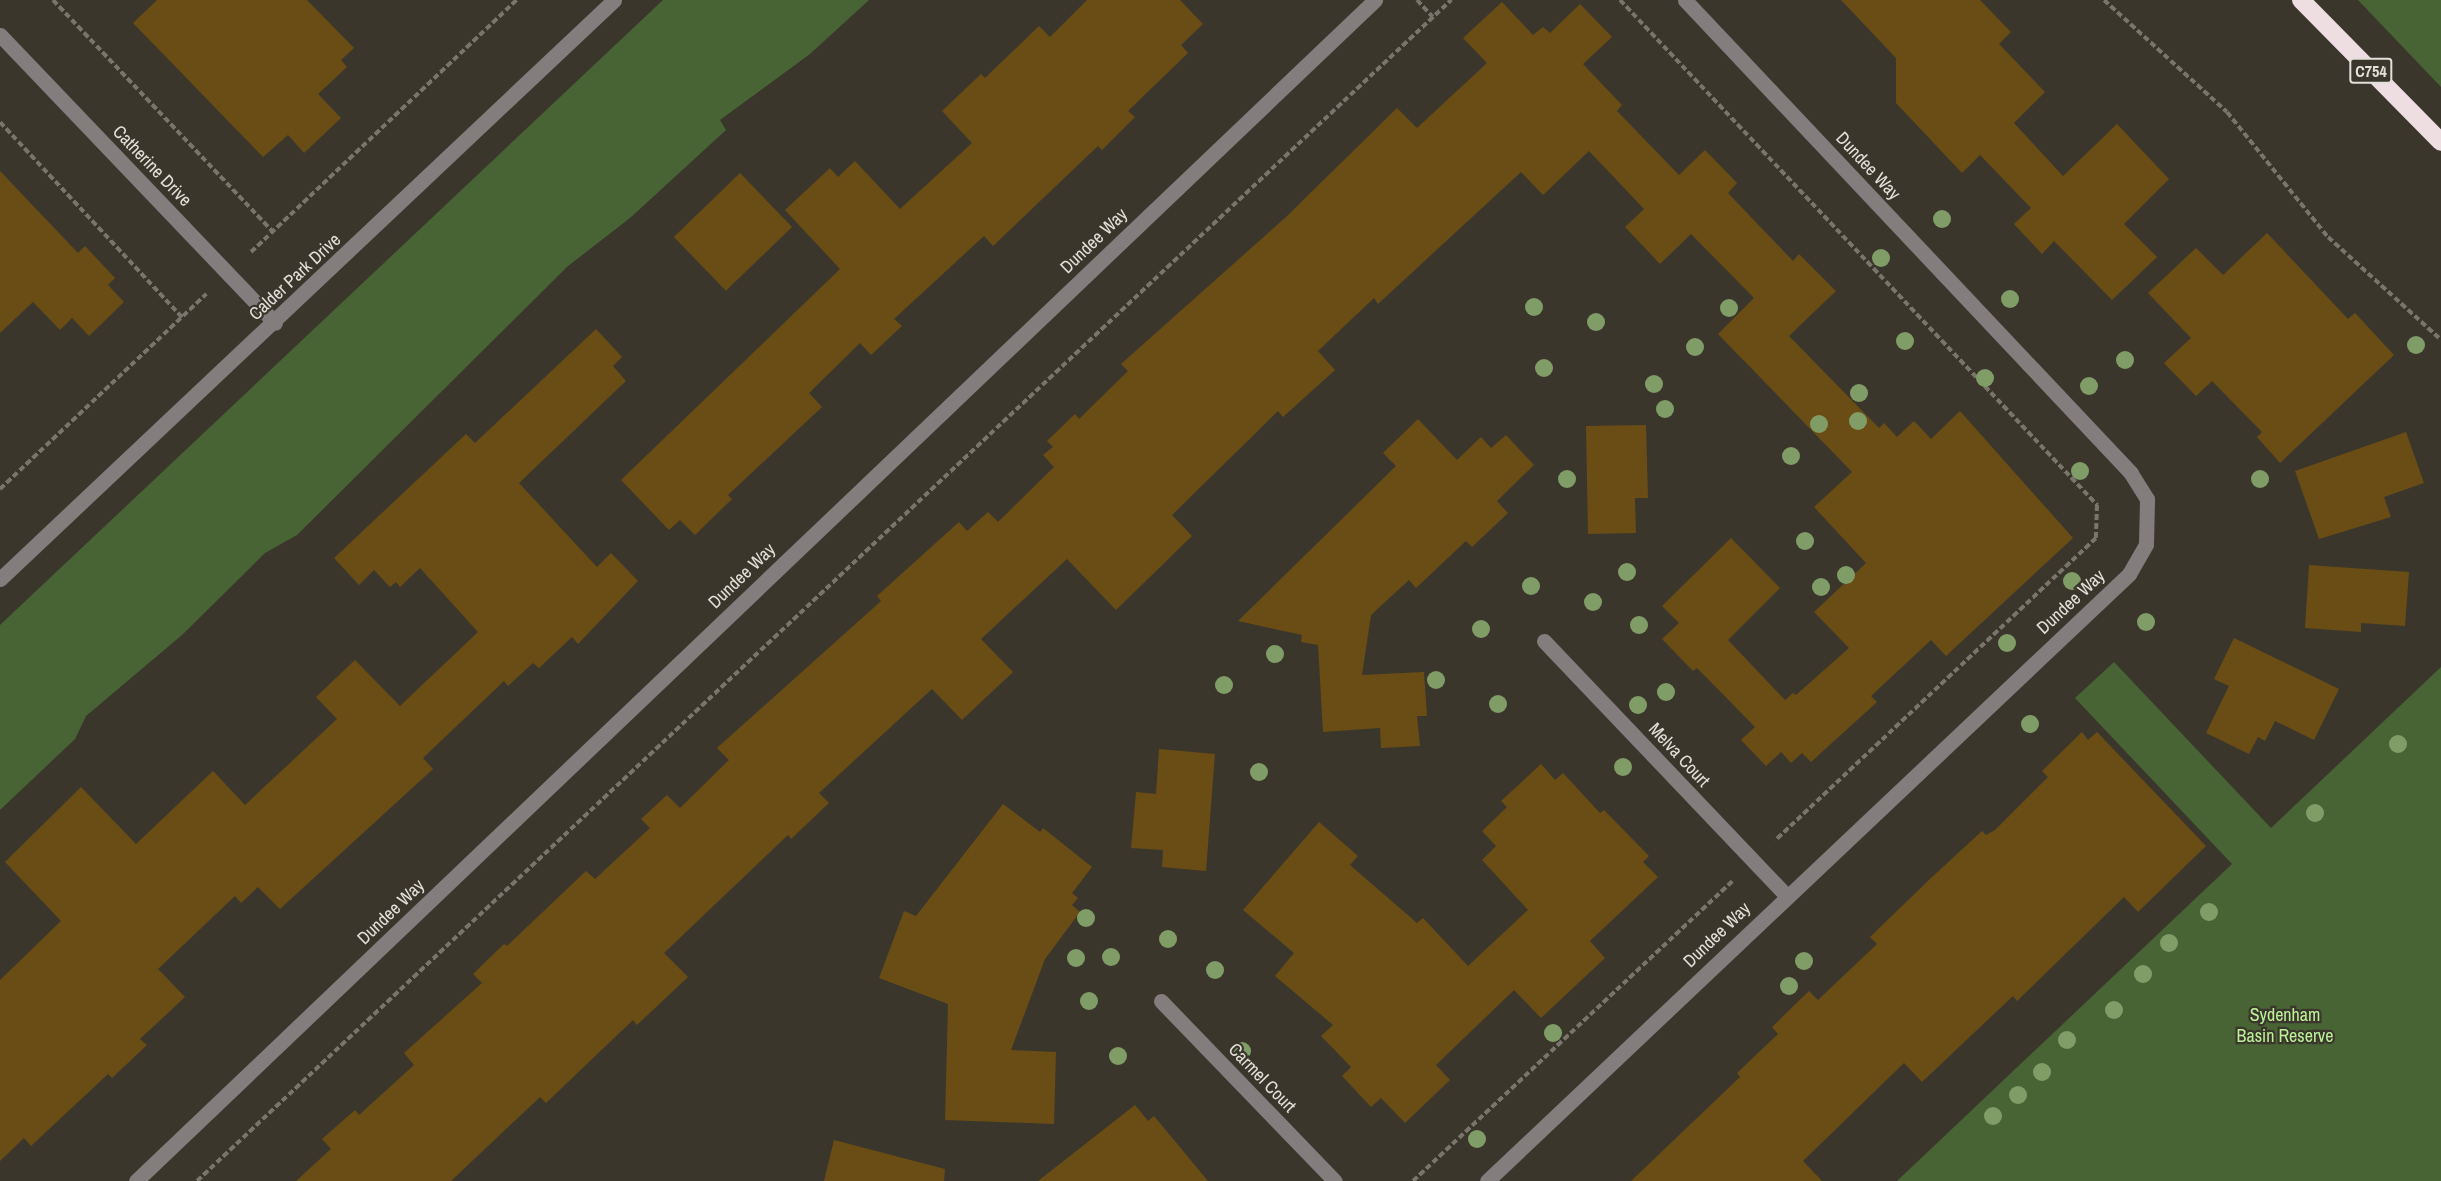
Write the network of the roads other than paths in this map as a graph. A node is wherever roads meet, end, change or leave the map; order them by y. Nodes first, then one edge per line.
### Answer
1 (614, 0) edge
2 (1375, 0) edge
3 (1684, 0) edge
4 (2301, 0) edge
5 (0, 35) edge
6 (2441, 142) edge
7 (275, 323) junction
8 (0, 579) edge
9 (1544, 640) dead end
10 (1787, 897) junction
11 (1161, 1001) dead end
12 (136, 1181) edge
13 (1335, 1181) edge
14 (1487, 1181) edge

1 - 7 street, Calder Park Drive
2 - 12 street, Dundee Way
3 - 10 street, Dundee Way
4 - 6 highway, C754
5 - 7 street, Catherine Drive
7 - 8 street, Calder Park Drive
9 - 10 street, Melva Court
10 - 14 street, Dundee Way
11 - 13 street, Carmel Court

